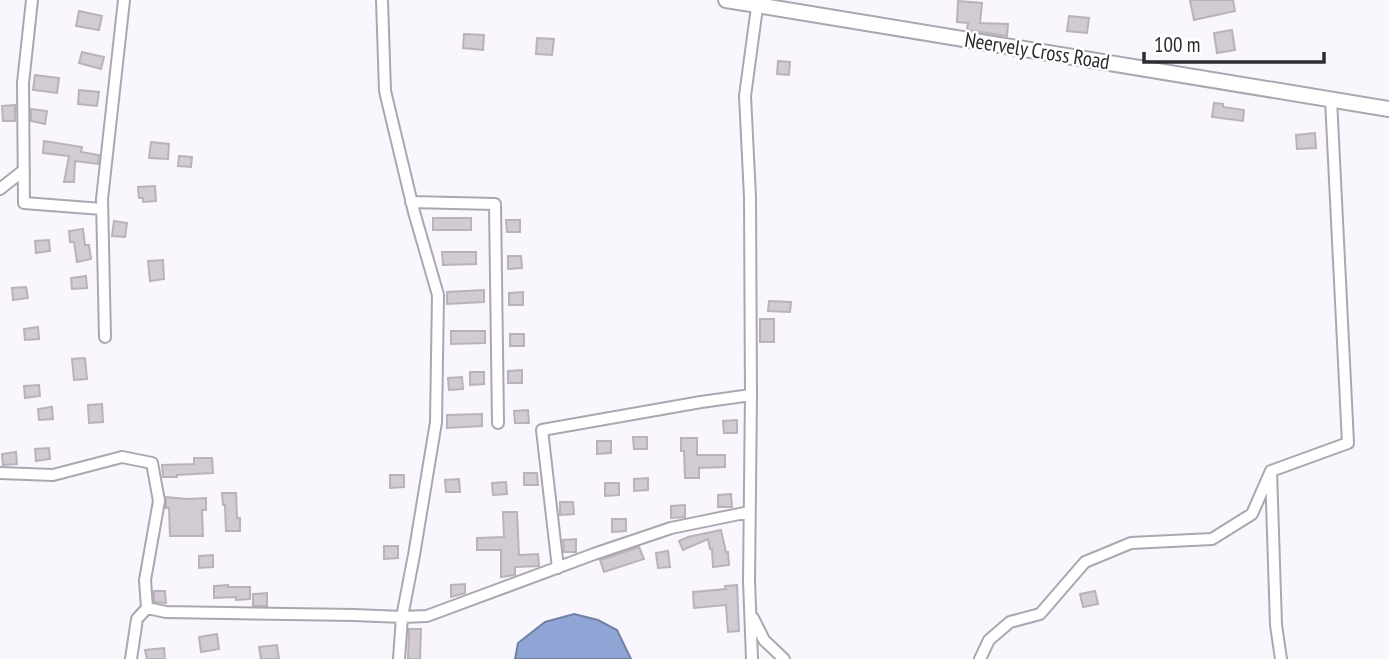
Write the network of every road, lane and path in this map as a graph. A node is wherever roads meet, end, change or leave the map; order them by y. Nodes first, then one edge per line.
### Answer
1 (32, 0) edge
2 (124, 0) edge
3 (382, 0) edge
4 (726, 0) edge
5 (757, 3) edge
6 (1331, 99) junction
7 (1389, 108) edge
8 (24, 170) junction
9 (0, 189) edge
10 (411, 202) junction
11 (102, 209) junction
12 (105, 337) dead end
13 (751, 395) junction
14 (498, 423) dead end
15 (1272, 471) junction
16 (0, 473) edge
17 (749, 512) junction
18 (558, 568) junction
19 (147, 608) junction
20 (750, 613) junction
21 (402, 617) junction
22 (131, 659) edge
23 (399, 659) edge
24 (752, 659) edge
25 (784, 659) edge
26 (980, 659) edge
27 (1281, 659) edge

1 - 8 street
2 - 11 street
3 - 10 street
4 - 5 street, Neervely Cross Road
5 - 6 street, Neervely Cross Road
5 - 13 street
6 - 7 street, Neervely Cross Road
6 - 15 street
8 - 9 street
8 - 11 street
10 - 14 street
10 - 21 street
11 - 12 street
13 - 17 street
13 - 18 street
15 - 26 street
15 - 27 street
16 - 19 street
17 - 18 street
17 - 20 street
18 - 21 street
19 - 21 street
19 - 22 street
20 - 24 street
20 - 25 street
21 - 23 street

